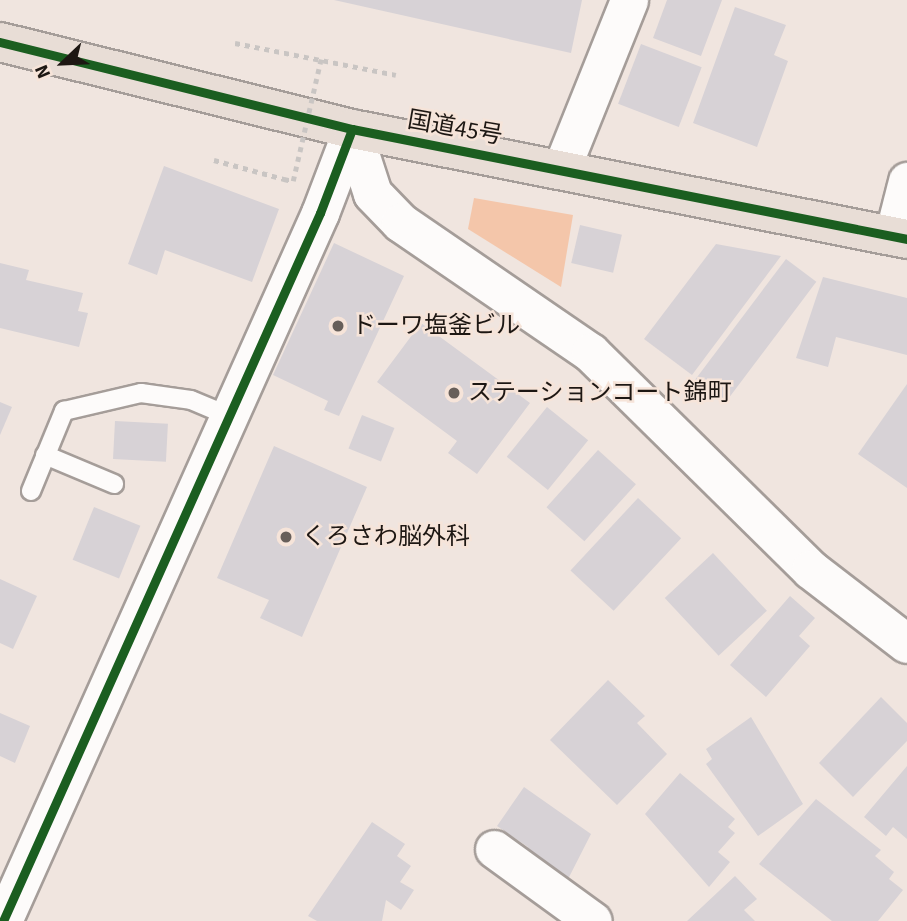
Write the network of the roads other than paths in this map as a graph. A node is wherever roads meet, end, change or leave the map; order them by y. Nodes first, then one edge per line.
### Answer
1 (629, 0) edge
2 (0, 42) edge
3 (352, 129) junction
4 (562, 167) junction
5 (907, 181) edge
6 (900, 238) edge
7 (229, 416) junction
8 (45, 455) junction
9 (114, 484) dead end
10 (31, 491) dead end
11 (907, 645) edge
12 (494, 849) dead end
13 (3, 921) edge
14 (593, 921) edge

1 - 4 street
2 - 3 highway, 国道45号
3 - 4 highway, 国道45号
3 - 7 street
3 - 11 street
4 - 6 highway, 国道45号
5 - 6 street
7 - 8 lane
7 - 13 street
8 - 9 lane
8 - 10 lane
12 - 14 street

